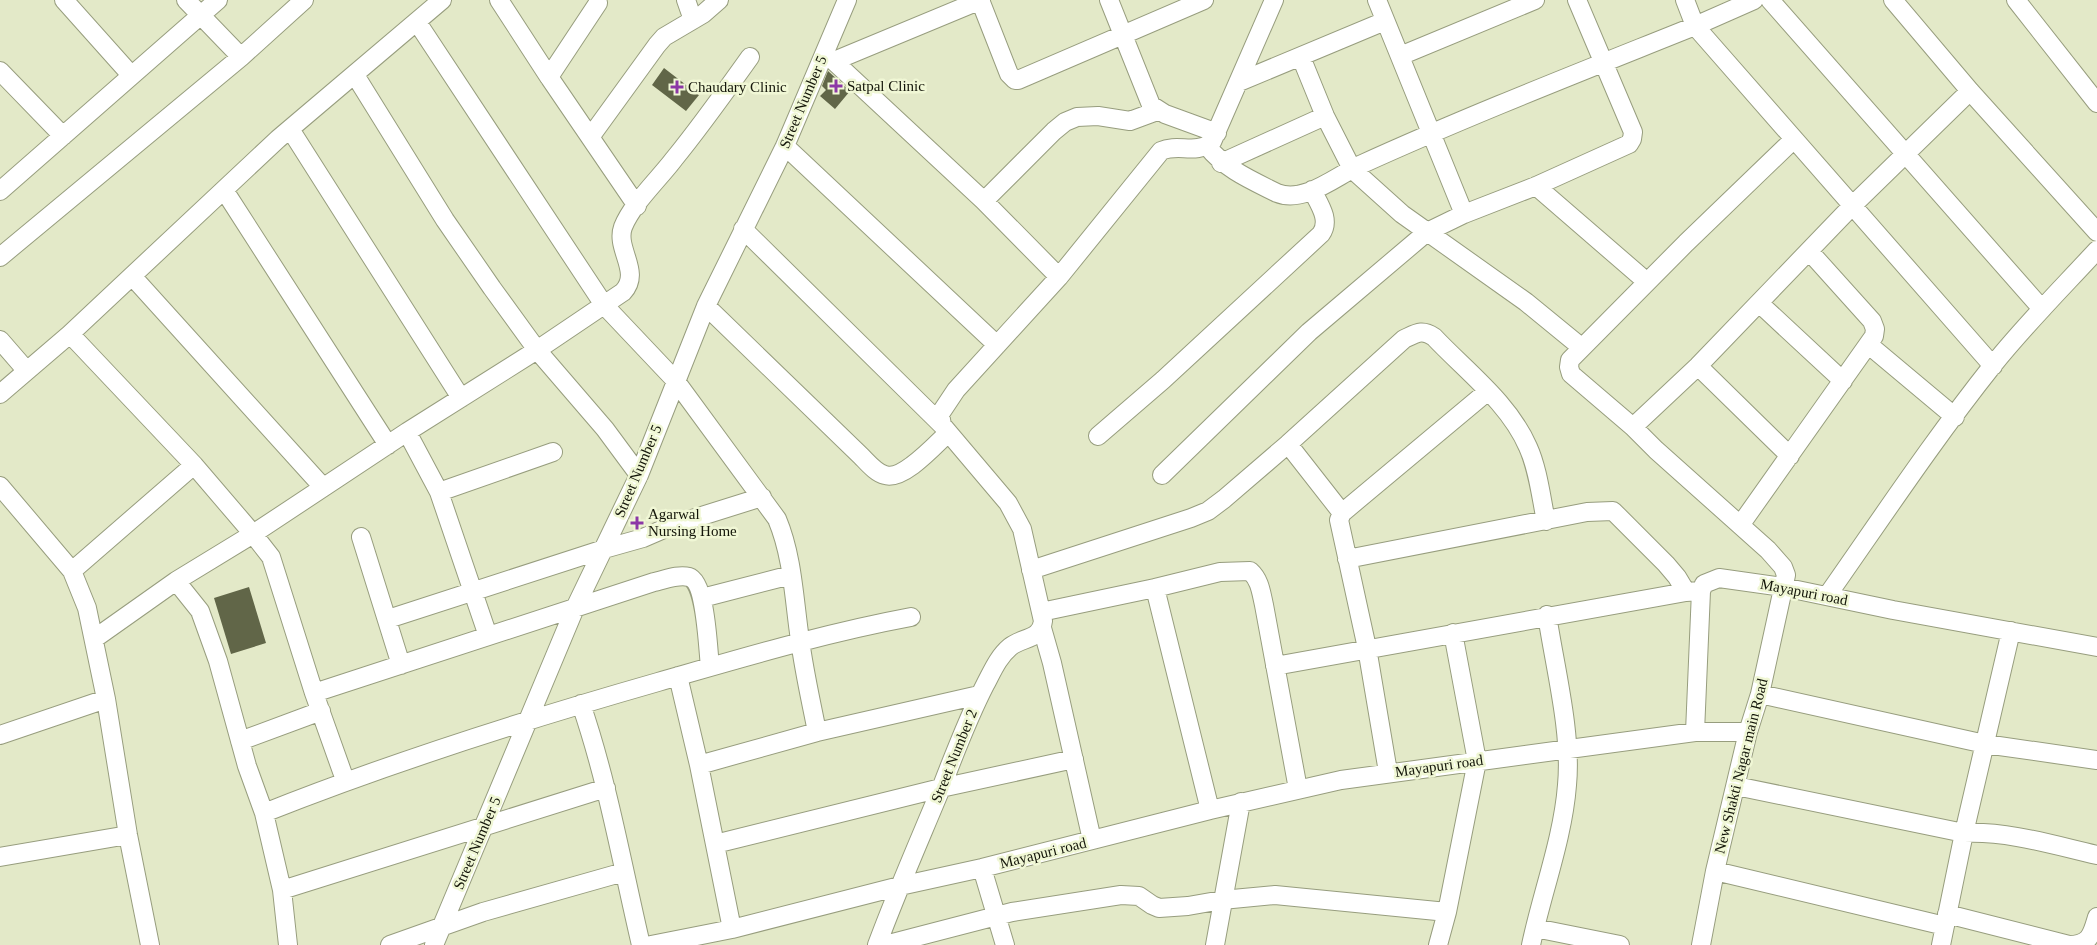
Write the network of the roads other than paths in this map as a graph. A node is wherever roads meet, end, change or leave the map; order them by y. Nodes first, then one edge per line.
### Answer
1 (64, 0) edge
2 (186, 0) edge
3 (218, 0) edge
4 (304, 0) edge
5 (442, 0) edge
6 (686, 0) edge
7 (719, 0) edge
8 (981, 0) edge
9 (1109, 0) edge
10 (1204, 0) edge
11 (1274, 0) edge
12 (1377, 0) edge
13 (1534, 0) edge
14 (1577, 0) edge
15 (1685, 0) edge
16 (1754, 0) edge
17 (1770, 0) edge
18 (1893, 0) edge
19 (2016, 0) edge
20 (502, 1) edge
21 (598, 3) dead end
22 (844, 3) edge
23 (200, 16) junction
24 (693, 20) junction
25 (1385, 21) junction
26 (417, 22) junction
27 (1695, 26) junction
28 (1123, 36) junction
29 (1400, 56) junction
30 (241, 57) junction
31 (750, 57) dead end
32 (829, 57) junction
33 (1302, 57) junction
34 (1604, 63) junction
35 (0, 71) edge
36 (131, 75) junction
37 (355, 75) junction
38 (549, 76) junction
39 (1239, 82) junction
40 (1970, 91) junction
41 (2097, 103) edge
42 (1157, 111) junction
43 (1325, 116) junction
44 (290, 129) junction
45 (1431, 133) junction
46 (63, 136) junction
47 (591, 136) junction
48 (1794, 139) junction
49 (1212, 140) junction
50 (785, 146) junction
51 (1908, 154) junction
52 (1221, 163) junction
53 (1352, 169) junction
54 (1536, 186) junction
55 (224, 190) junction
56 (1312, 190) junction
57 (0, 191) edge
58 (984, 201) junction
59 (637, 206) junction
60 (1852, 206) junction
61 (1464, 214) junction
62 (743, 229) junction
63 (1427, 232) junction
64 (2097, 232) edge
65 (2097, 250) edge
66 (1809, 251) junction
67 (0, 257) edge
68 (132, 276) junction
69 (1059, 277) junction
70 (1647, 282) junction
71 (1759, 303) junction
72 (604, 305) junction
73 (706, 306) junction
74 (2042, 308) junction
75 (70, 334) junction
76 (0, 340) edge
77 (997, 344) junction
78 (1869, 345) junction
79 (1581, 347) junction
80 (537, 350) junction
81 (1698, 366) junction
82 (1993, 366) junction
83 (26, 370) junction
84 (676, 380) junction
85 (1844, 381) junction
86 (1488, 391) junction
87 (0, 394) edge
88 (461, 398) junction
89 (1955, 417) junction
90 (1633, 427) junction
91 (945, 429) junction
92 (407, 432) junction
93 (1098, 436) dead end
94 (1288, 444) junction
95 (388, 445) junction
96 (553, 452) dead end
97 (1790, 456) junction
98 (194, 465) junction
99 (639, 475) junction
100 (1162, 475) dead end
101 (0, 486) edge
102 (322, 486) junction
103 (439, 492) junction
104 (762, 497) junction
105 (1342, 513) junction
106 (1546, 521) junction
107 (1741, 524) junction
108 (254, 534) junction
109 (361, 537) dead end
110 (604, 549) junction
111 (1347, 559) junction
112 (72, 571) junction
113 (791, 575) junction
114 (1033, 578) junction
115 (176, 581) junction
116 (1784, 587) junction
117 (1155, 588) junction
118 (473, 591) junction
119 (1693, 591) junction
120 (1827, 596) junction
121 (702, 598) junction
122 (575, 608) junction
123 (1547, 615) junction
124 (911, 617) dead end
125 (388, 619) junction
126 (1042, 620) junction
127 (2011, 631) junction
128 (1454, 633) junction
129 (488, 636) junction
130 (94, 639) junction
131 (800, 643) junction
132 (2097, 647) edge
133 (1367, 648) junction
134 (401, 665) junction
135 (710, 666) junction
136 (1275, 666) junction
137 (678, 676) junction
138 (314, 693) junction
139 (1760, 694) junction
140 (979, 695) junction
141 (106, 699) junction
142 (581, 704) junction
143 (321, 711) junction
144 (528, 721) junction
145 (817, 732) junction
146 (1695, 732) junction
147 (1748, 732) junction
148 (0, 735) edge
149 (240, 741) junction
150 (1985, 744) junction
151 (1568, 748) junction
152 (1074, 759) junction
153 (1476, 760) junction
154 (2097, 760) edge
155 (699, 765) junction
156 (1388, 772) junction
157 (345, 780) junction
158 (1736, 786) junction
159 (606, 788) junction
160 (941, 788) junction
161 (1298, 790) junction
162 (1241, 802) junction
163 (1210, 810) junction
164 (264, 813) junction
165 (484, 828) junction
166 (1964, 833) junction
167 (128, 835) junction
168 (1092, 840) junction
169 (715, 844) junction
170 (2097, 855) edge
171 (0, 857) edge
172 (982, 868) junction
173 (1715, 871) junction
174 (624, 872) junction
175 (900, 886) junction
176 (282, 890) junction
177 (1222, 900) junction
178 (1447, 912) junction
179 (996, 916) junction
180 (2097, 917) edge
181 (1946, 920) junction
182 (442, 926) junction
183 (732, 929) junction
184 (1533, 937) edge
185 (150, 945) edge
186 (288, 945) edge
187 (390, 945) edge
188 (434, 945) edge
189 (641, 945) edge
190 (651, 945) edge
191 (877, 945) edge
192 (884, 945) edge
193 (1005, 945) edge
194 (1215, 945) edge
195 (1438, 945) edge
196 (1620, 945) edge
197 (1701, 945) edge
198 (1941, 945) edge

1 - 36 street
2 - 23 street
3 - 23 street
4 - 30 street
5 - 26 street
6 - 24 street
7 - 24 street
8 - 28 street
8 - 32 street
9 - 28 street
10 - 28 street
11 - 39 street
12 - 25 street
13 - 29 street
14 - 34 street
15 - 27 street
16 - 27 street
17 - 51 street
18 - 40 street
19 - 41 street
20 - 38 street
21 - 38 street
22 - 32 street, Street Number 5
23 - 30 street
23 - 36 street
24 - 47 street
25 - 29 street
25 - 33 street
26 - 37 street
26 - 72 street
27 - 34 street
27 - 48 street
28 - 42 street
29 - 45 street
30 - 67 street
31 - 59 street
32 - 50 street, Street Number 5
32 - 58 street
33 - 39 street
33 - 43 street
34 - 45 street
34 - 54 street
35 - 46 street
36 - 46 street
37 - 44 street
37 - 80 street
38 - 47 street
39 - 49 street
40 - 51 street
40 - 64 street
42 - 49 street
42 - 58 street
43 - 52 street
43 - 53 street
44 - 55 street
44 - 88 street
45 - 53 street
45 - 61 street
46 - 57 street
47 - 59 street
48 - 60 street
48 - 70 street
49 - 52 street
49 - 69 street
50 - 62 street, Street Number 5
50 - 77 street
51 - 60 street
51 - 74 street
52 - 56 street
53 - 56 street
53 - 63 street
54 - 61 street
54 - 70 street
55 - 68 street
55 - 95 street
56 - 93 street
58 - 69 street
59 - 72 street
60 - 66 street
60 - 82 street
61 - 63 street
62 - 73 street, Street Number 5
62 - 91 street
63 - 79 street
63 - 100 street
65 - 74 street
66 - 71 street
66 - 78 street
68 - 75 street
68 - 102 street
69 - 77 street
70 - 79 street
71 - 81 street
71 - 85 street
72 - 80 street
72 - 84 street
73 - 84 street, Street Number 5
73 - 91 street
74 - 82 street
75 - 83 street
75 - 98 street
76 - 83 street
77 - 91 street
78 - 85 street
78 - 89 street
79 - 90 street
80 - 88 street
80 - 99 street
81 - 90 street
81 - 97 street
82 - 89 street
83 - 87 street
84 - 99 street, Street Number 5
84 - 104 street
85 - 97 street
86 - 94 street
86 - 105 street
86 - 106 street
88 - 92 street
89 - 120 street
90 - 107 street
91 - 114 street
92 - 95 street
92 - 103 street
94 - 105 street
94 - 114 street
95 - 102 street
96 - 103 street
97 - 107 street
98 - 108 street
98 - 112 street
99 - 110 street, Street Number 5
101 - 112 street
102 - 108 street
103 - 118 street
104 - 110 street
104 - 113 street
105 - 111 street
106 - 111 street
106 - 119 street
107 - 116 street
108 - 115 street
108 - 138 street
109 - 125 street
110 - 118 street
110 - 122 street, Street Number 5
111 - 133 street
112 - 130 street
113 - 121 street
113 - 131 street
114 - 126 street
115 - 130 street
115 - 149 street
116 - 119 street, Mayapuri road
116 - 120 street, Mayapuri road
116 - 139 street, New Shakti Nagar main Road
117 - 126 street
117 - 136 street
117 - 163 street
118 - 125 street
118 - 129 street
119 - 123 street
119 - 146 street
120 - 127 street, Mayapuri road
121 - 122 street
121 - 135 street
122 - 129 street
122 - 144 street, Street Number 5
123 - 128 street
123 - 151 street
124 - 131 street
125 - 134 street
126 - 140 street, Street Number 2
126 - 152 street
127 - 132 street, Mayapuri road
127 - 150 street
128 - 133 street
128 - 153 street
129 - 134 street
130 - 141 street
131 - 135 street
131 - 145 street
133 - 136 street
133 - 156 street
134 - 138 street
135 - 137 street
136 - 161 street
137 - 142 street
137 - 155 street
138 - 143 street
139 - 147 street, New Shakti Nagar main Road
139 - 150 street
140 - 145 street
140 - 160 street, Street Number 2
141 - 148 street
141 - 167 street
142 - 144 street
142 - 159 street
143 - 149 street
143 - 157 street
144 - 157 street
144 - 165 street, Street Number 5
145 - 155 street
146 - 147 street, Mayapuri road
146 - 151 street, Mayapuri road
147 - 158 street, New Shakti Nagar main Road
149 - 164 street
150 - 154 street
150 - 166 street
151 - 153 street, Mayapuri road
151 - 184 street
152 - 160 street
152 - 168 street
153 - 156 street, Mayapuri road
153 - 178 street
155 - 169 street
156 - 161 street, Mayapuri road
157 - 164 street
158 - 166 street
158 - 173 street, New Shakti Nagar main Road
159 - 165 street
159 - 174 street
160 - 169 street
160 - 175 street, Street Number 2
161 - 162 street, Mayapuri road
162 - 163 street, Mayapuri road
162 - 177 street
163 - 168 street, Mayapuri road
164 - 176 street
165 - 176 street
165 - 182 street, Street Number 5
166 - 170 street
166 - 181 street
167 - 171 street
167 - 185 street
168 - 172 street, Mayapuri road
169 - 183 street
172 - 175 street, Mayapuri road
172 - 179 street
173 - 181 street
173 - 197 street, New Shakti Nagar main Road
174 - 182 street
174 - 189 street
175 - 183 street, Mayapuri road
175 - 191 street, Street Number 2
176 - 186 street
177 - 178 street
177 - 179 street
177 - 194 street
178 - 195 street
179 - 192 street
179 - 193 street
180 - 181 street
181 - 198 street
182 - 187 street
182 - 188 street, Street Number 5
183 - 190 street, Mayapuri road
184 - 196 street

